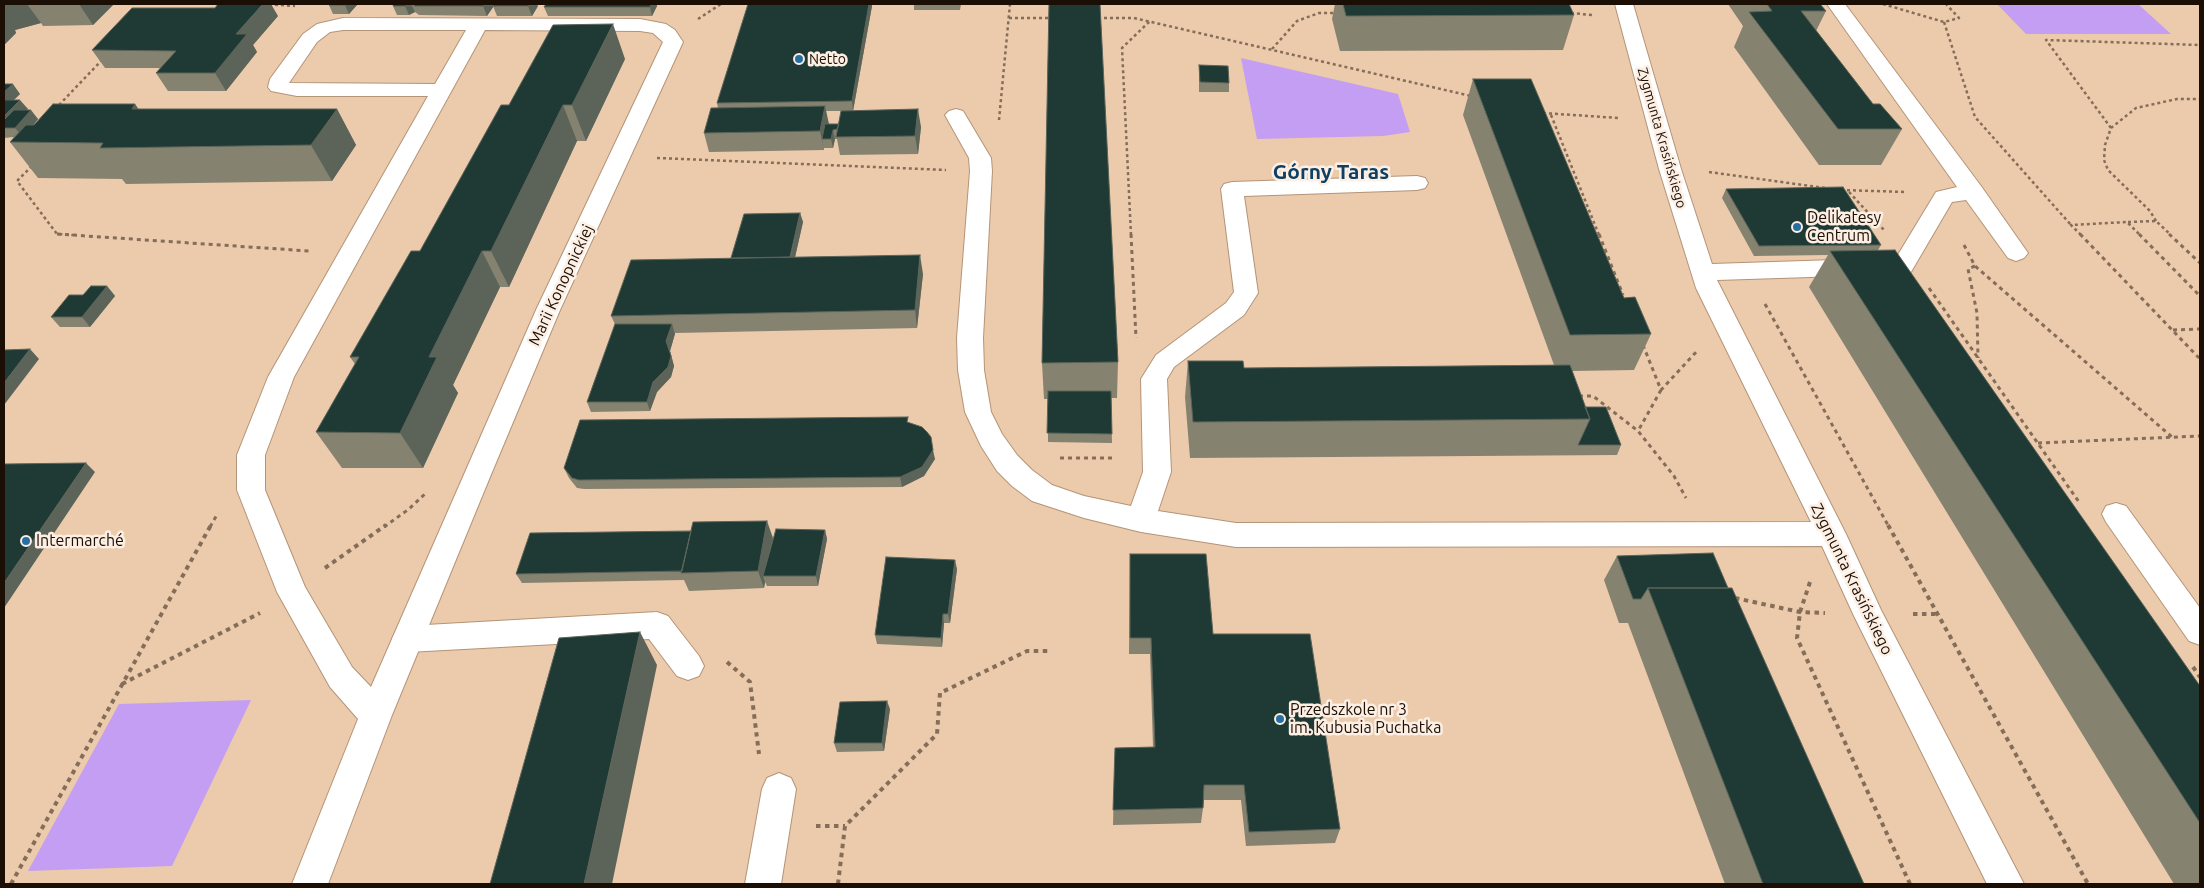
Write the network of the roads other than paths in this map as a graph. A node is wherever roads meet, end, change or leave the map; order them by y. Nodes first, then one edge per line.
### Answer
1 (1624, 4) edge
2 (1836, 4) edge
3 (478, 26) junction
4 (442, 90) junction
5 (956, 115) dead end
6 (1417, 183) dead end
7 (1973, 190) junction
8 (2016, 253) dead end
9 (1702, 272) junction
10 (2116, 514) dead end
11 (1141, 520) junction
12 (1831, 534) junction
13 (2200, 632) edge
14 (408, 639) junction
15 (688, 666) dead end
16 (376, 715) junction
17 (779, 789) dead end
18 (310, 884) edge
19 (764, 884) edge
20 (2006, 884) edge

1 - 9 street, Zygmunta Krasińskiego
2 - 7 street
3 - 4 street
3 - 4 street, Marii Konopnickiej
3 - 14 street, Marii Konopnickiej
4 - 16 street
5 - 11 street
6 - 11 street
7 - 8 street
7 - 9 street
9 - 12 street, Zygmunta Krasińskiego
10 - 13 street
11 - 12 street
12 - 20 street, Zygmunta Krasińskiego
14 - 15 street
14 - 16 street, Marii Konopnickiej
16 - 18 street, Marii Konopnickiej
17 - 19 street

